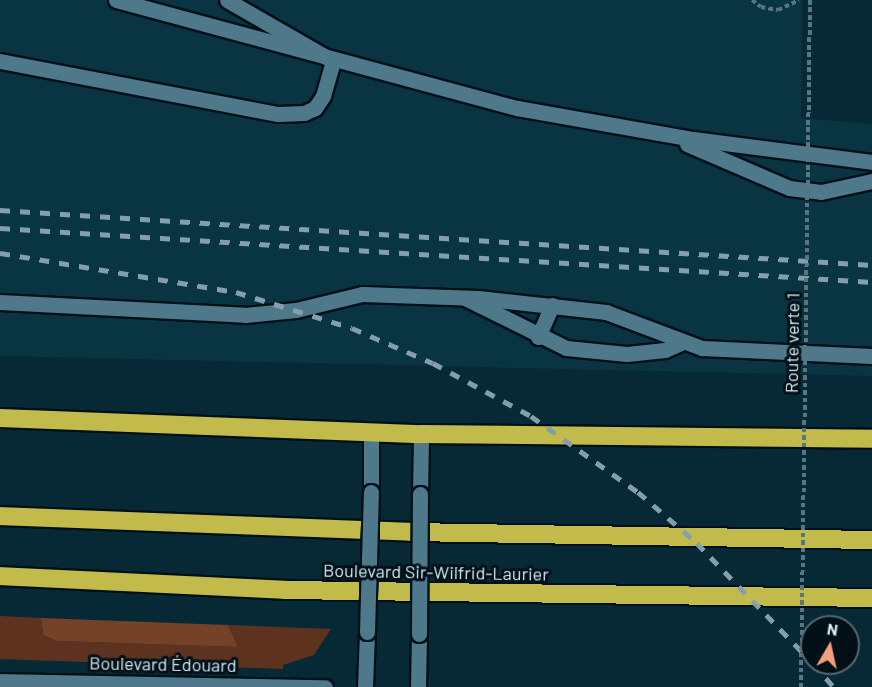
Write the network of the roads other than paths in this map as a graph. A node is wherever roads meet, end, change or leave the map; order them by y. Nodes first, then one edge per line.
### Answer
1 (116, 0) edge
2 (227, 0) edge
3 (0, 61) edge
4 (333, 61) junction
5 (665, 135) junction
6 (872, 162) edge
7 (872, 181) edge
8 (465, 297) junction
9 (0, 302) edge
10 (552, 305) junction
11 (538, 337) junction
12 (681, 343) junction
13 (872, 356) edge
14 (0, 418) edge
15 (371, 431) junction
16 (421, 434) junction
17 (872, 439) edge
18 (0, 516) edge
19 (872, 540) edge
20 (0, 576) edge
21 (872, 598) edge
22 (0, 681) edge
23 (325, 687) edge
24 (365, 687) edge
25 (418, 687) edge

1 - 4 street
2 - 4 street
3 - 4 street
4 - 5 street
5 - 6 street
5 - 7 street
8 - 9 street
8 - 10 street
8 - 11 street
10 - 11 street
10 - 12 street
11 - 12 street
12 - 13 street
14 - 15 highway
15 - 16 highway
15 - 24 street, bridge
16 - 17 highway
16 - 25 street, bridge
18 - 19 highway
20 - 21 highway, Boulevard Sir-Wilfrid-Laurier
22 - 23 street, Boulevard Édouard

